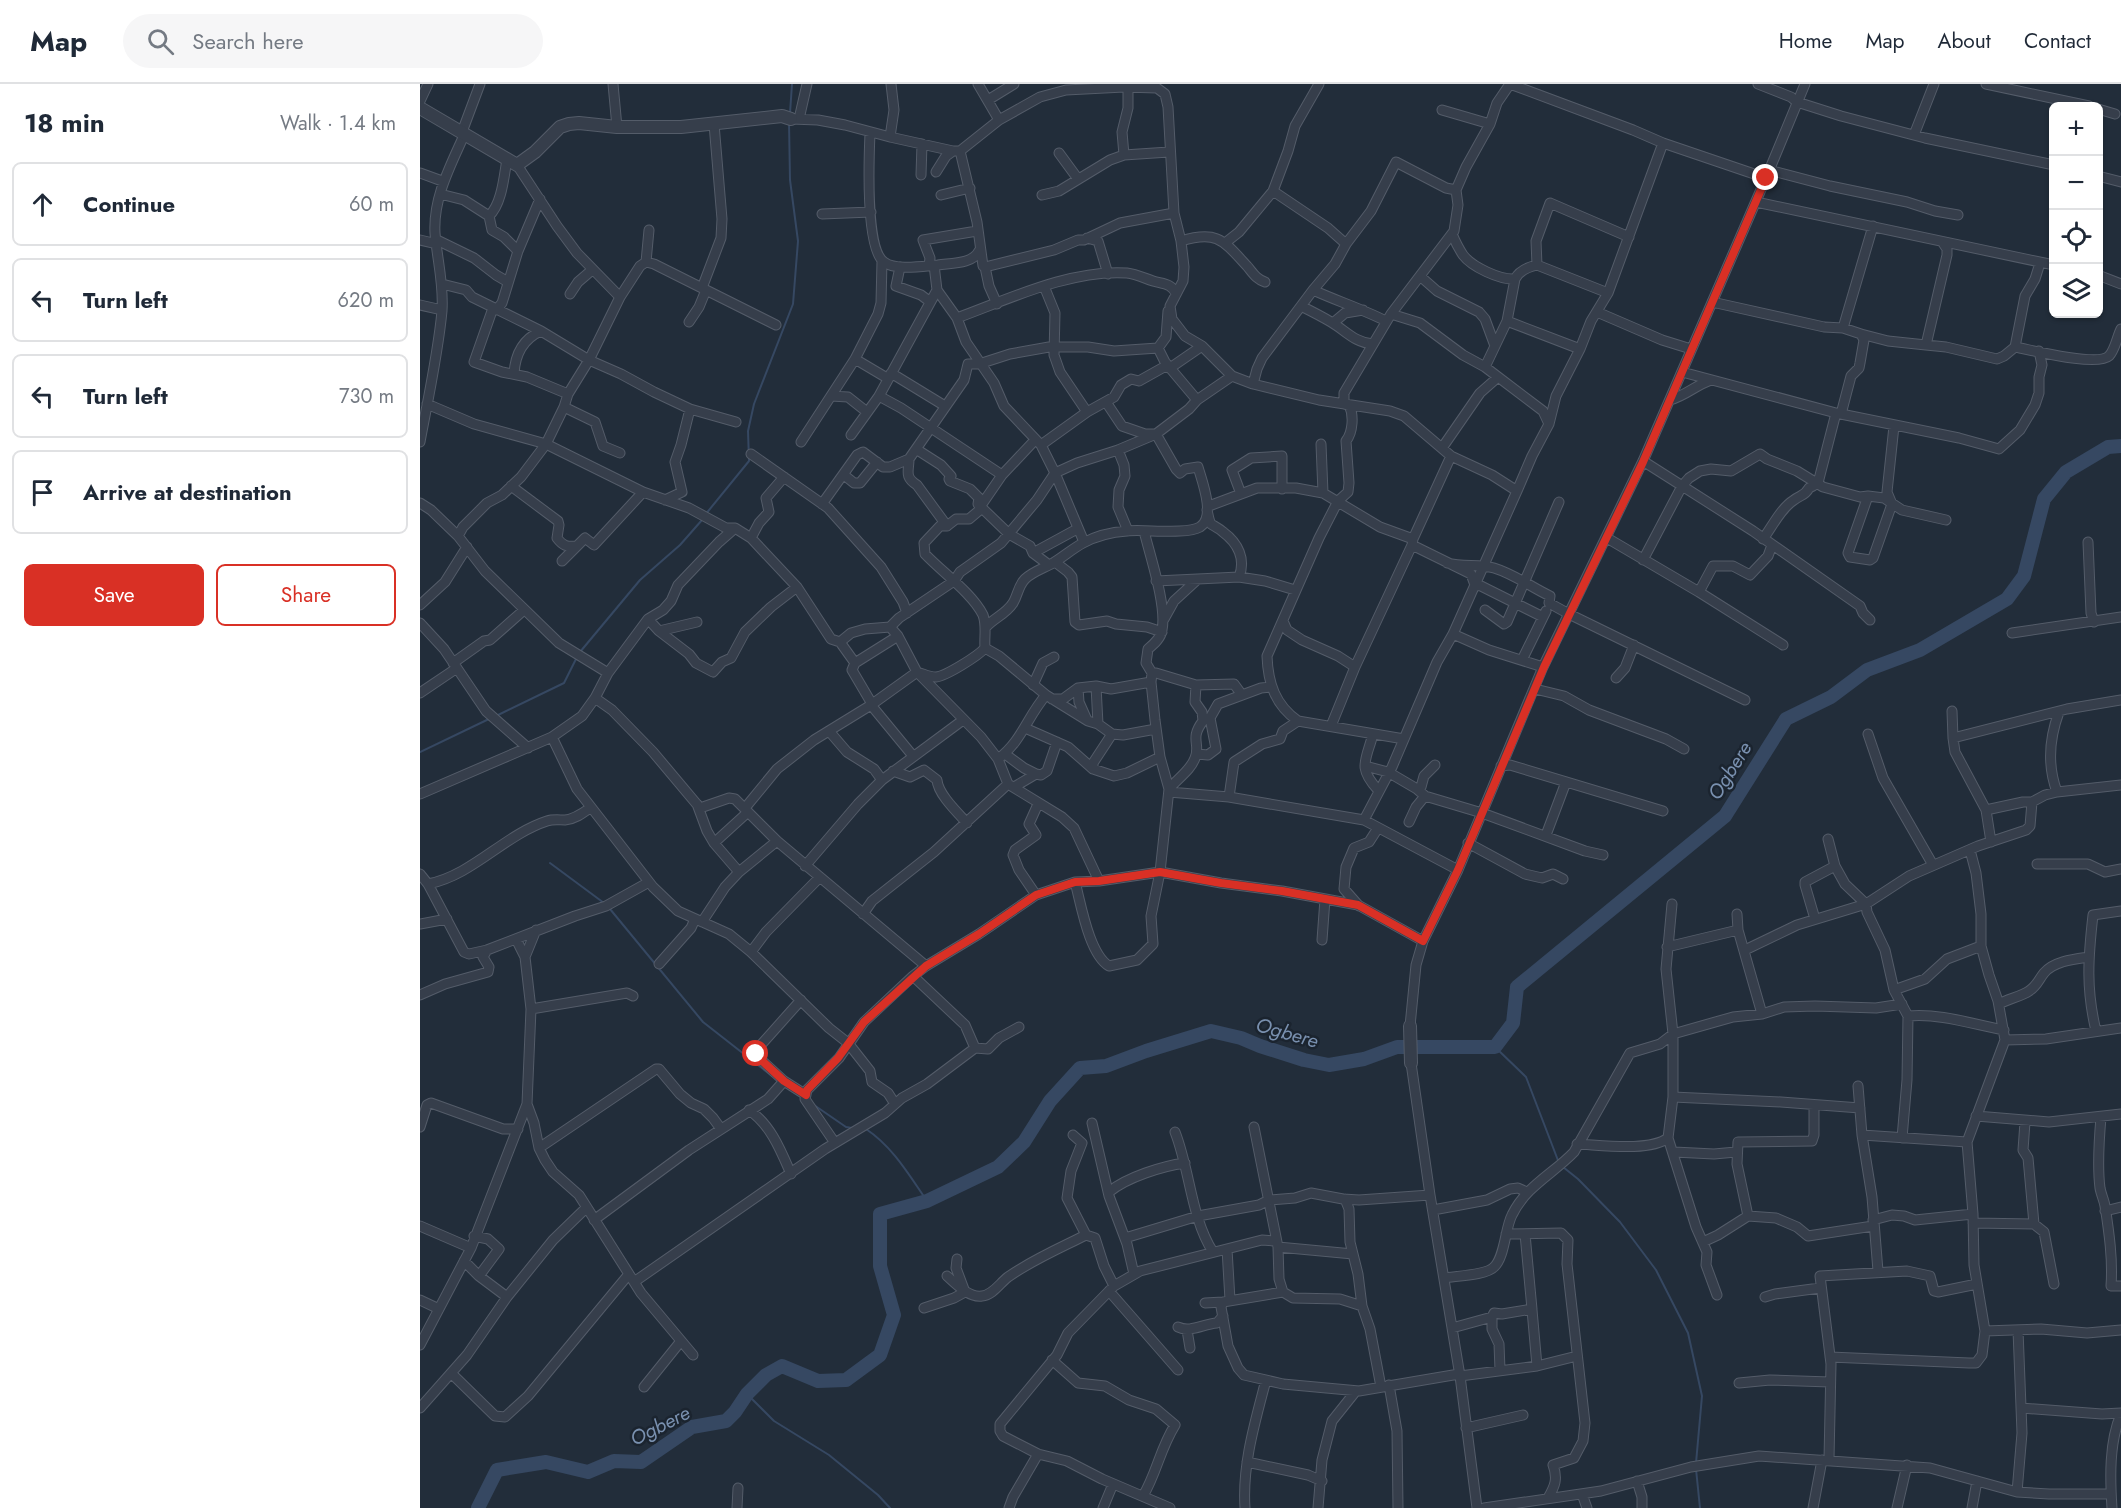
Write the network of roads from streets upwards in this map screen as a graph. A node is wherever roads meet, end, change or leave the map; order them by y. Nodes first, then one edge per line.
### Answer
1 (428, 84) edge
2 (480, 84) edge
3 (613, 84) edge
4 (807, 84) edge
5 (891, 84) edge
6 (978, 84) edge
7 (1014, 84) edge
8 (1319, 84) edge
9 (1510, 84) edge
10 (1758, 84) edge
11 (1805, 84) edge
12 (1934, 84) edge
13 (1986, 84) edge
14 (1125, 86) edge
15 (1524, 87) edge
16 (988, 100) junction
17 (420, 101) edge
18 (1797, 102) junction
19 (2070, 102) edge
20 (420, 108) edge
21 (1442, 110) dead end
22 (2103, 110) edge
23 (2115, 114) dead end
24 (791, 118) junction
25 (999, 120) junction
26 (714, 124) junction
27 (1490, 124) junction
28 (617, 127) junction
29 (463, 132) junction
30 (870, 133) junction
31 (1914, 135) junction
32 (890, 137) junction
33 (1663, 143) junction
34 (922, 144) junction
35 (956, 151) junction
36 (1169, 152) junction
37 (1059, 153) dead end
38 (1124, 155) junction
39 (512, 162) junction
40 (2049, 164) edge
41 (936, 172) dead end
42 (420, 173) edge
43 (1768, 174) junction
44 (921, 175) dead end
45 (2103, 177) edge
46 (1078, 179) junction
47 (442, 181) junction
48 (2121, 182) edge
49 (970, 188) junction
50 (1456, 190) junction
51 (1273, 191) junction
52 (440, 194) junction
53 (941, 195) dead end
54 (1042, 195) dead end
55 (540, 200) junction
56 (1755, 202) junction
57 (871, 212) junction
58 (1174, 213) junction
59 (822, 214) dead end
60 (1958, 215) dead end
61 (489, 216) junction
62 (1873, 226) junction
63 (649, 230) dead end
64 (978, 231) junction
65 (1452, 234) junction
66 (1629, 237) junction
67 (1087, 238) junction
68 (420, 240) edge
69 (1181, 241) junction
70 (437, 242) junction
71 (1225, 243) junction
72 (1943, 243) junction
73 (1346, 244) junction
74 (518, 251) junction
75 (979, 251) junction
76 (882, 261) junction
77 (646, 262) junction
78 (2040, 263) junction
79 (2049, 264) edge
80 (932, 265) junction
81 (1537, 265) junction
82 (900, 267) junction
83 (984, 267) junction
84 (592, 270) junction
85 (1108, 274) junction
86 (1420, 276) junction
87 (2103, 277) edge
88 (1515, 279) junction
89 (507, 282) junction
90 (1265, 282) dead end
91 (442, 284) junction
92 (2121, 284) edge
93 (1044, 286) junction
94 (704, 289) junction
95 (937, 290) junction
96 (1313, 290) junction
97 (1608, 293) junction
98 (570, 294) dead end
99 (1176, 294) junction
100 (620, 297) junction
101 (929, 301) junction
102 (1712, 302) junction
103 (997, 304) junction
104 (420, 305) edge
105 (1170, 306) junction
106 (1301, 306) junction
107 (494, 309) junction
108 (442, 310) junction
109 (1364, 310) junction
110 (1597, 312) junction
111 (1388, 317) junction
112 (957, 318) junction
113 (1507, 321) junction
114 (689, 322) dead end
115 (1333, 323) junction
116 (776, 325) dead end
117 (1843, 328) junction
118 (2121, 329) edge
119 (541, 330) junction
120 (1861, 334) junction
121 (1373, 344) junction
122 (1926, 345) junction
123 (1202, 346) junction
124 (1496, 346) junction
125 (2015, 347) junction
126 (1056, 348) junction
127 (1158, 348) junction
128 (1691, 349) junction
129 (1580, 350) junction
130 (2039, 351) junction
131 (855, 359) junction
132 (589, 360) junction
133 (979, 364) junction
134 (1485, 367) junction
135 (1170, 368) junction
136 (1682, 372) junction
137 (514, 374) junction
138 (889, 375) junction
139 (1232, 376) junction
140 (1497, 378) junction
141 (1711, 380) junction
142 (1254, 384) junction
143 (568, 394) junction
144 (831, 396) junction
145 (879, 396) junction
146 (1197, 400) junction
147 (1670, 400) junction
148 (1106, 402) junction
149 (427, 404) junction
150 (1344, 404) junction
151 (945, 406) junction
152 (564, 407) junction
153 (690, 409) junction
154 (867, 412) junction
155 (1087, 412) junction
156 (1838, 413) junction
157 (736, 422) dead end
158 (1549, 424) junction
159 (1894, 426) junction
160 (931, 428) junction
161 (941, 434) junction
162 (1156, 434) junction
163 (851, 435) dead end
164 (923, 440) junction
165 (420, 442) edge
166 (801, 442) dead end
167 (1038, 443) junction
168 (546, 444) junction
169 (1321, 444) dead end
170 (1442, 448) junction
171 (916, 449) junction
172 (1118, 450) junction
173 (620, 453) dead end
174 (751, 454) dead end
175 (1451, 456) junction
176 (909, 459) junction
177 (877, 462) junction
178 (1643, 462) junction
179 (1055, 473) junction
180 (844, 475) junction
181 (1002, 475) junction
182 (784, 477) junction
183 (1816, 482) junction
184 (512, 486) junction
185 (1682, 486) junction
186 (1282, 489) junction
187 (1517, 491) junction
188 (643, 492) junction
189 (1323, 493) junction
190 (1241, 494) junction
191 (1868, 495) junction
192 (665, 500) junction
193 (1338, 501) junction
194 (1559, 502) dead end
195 (420, 503) edge
196 (822, 504) junction
197 (980, 504) junction
198 (1892, 504) junction
199 (1208, 508) junction
200 (1946, 520) dead end
201 (947, 525) junction
202 (735, 528) junction
203 (1077, 529) junction
204 (1128, 531) junction
205 (1144, 531) junction
206 (1009, 534) junction
207 (458, 536) junction
208 (751, 538) junction
209 (1607, 538) junction
210 (1763, 539) junction
211 (1084, 542) junction
212 (1412, 542) junction
213 (2088, 542) dead end
214 (1772, 545) junction
215 (576, 546) junction
216 (466, 547) junction
217 (1033, 553) junction
218 (1643, 560) junction
219 (562, 561) dead end
220 (1447, 563) junction
221 (1052, 564) junction
222 (1483, 567) junction
223 (1239, 577) junction
224 (1197, 579) junction
225 (1524, 580) junction
226 (954, 581) junction
227 (1156, 581) junction
228 (1475, 585) junction
229 (797, 587) junction
230 (1295, 591) junction
231 (1699, 592) junction
232 (1515, 603) junction
233 (1549, 603) junction
234 (420, 605) edge
235 (524, 610) junction
236 (1485, 610) dead end
237 (907, 613) junction
238 (1569, 614) junction
239 (1543, 617) junction
240 (2121, 617) edge
241 (648, 619) junction
242 (1870, 620) dead end
243 (1163, 621) junction
244 (1283, 621) junction
245 (697, 622) dead end
246 (2094, 622) junction
247 (420, 623) edge
248 (890, 627) junction
249 (986, 627) junction
250 (659, 631) junction
251 (1162, 632) junction
252 (2012, 633) dead end
253 (1453, 634) junction
254 (898, 636) junction
255 (840, 642) junction
256 (1635, 645) junction
257 (1783, 645) dead end
258 (985, 648) junction
259 (1054, 657) dead end
260 (1522, 660) junction
261 (855, 663) junction
262 (455, 665) junction
263 (1355, 667) junction
264 (1544, 667) junction
265 (917, 672) junction
266 (608, 673) junction
267 (1152, 678) junction
268 (1616, 678) dead end
269 (1034, 685) junction
270 (1196, 685) junction
271 (1096, 686) junction
272 (1271, 687) junction
273 (1078, 688) junction
274 (1535, 688) junction
275 (420, 693) edge
276 (1242, 695) junction
277 (1049, 697) junction
278 (595, 698) junction
279 (1745, 700) dead end
280 (2121, 700) edge
281 (872, 704) junction
282 (1952, 711) dead end
283 (2059, 712) junction
284 (963, 720) junction
285 (1298, 721) junction
286 (1093, 723) junction
287 (1331, 726) junction
288 (1025, 728) junction
289 (1156, 729) junction
290 (829, 731) junction
291 (1112, 734) junction
292 (1373, 734) junction
293 (1868, 734) dead end
294 (552, 737) junction
295 (1953, 738) junction
296 (1404, 739) junction
297 (1057, 742) junction
298 (528, 748) junction
299 (1684, 749) dead end
300 (1004, 754) junction
301 (1197, 754) junction
302 (913, 756) junction
303 (1160, 757) junction
304 (1435, 765) dead end
305 (1365, 766) junction
306 (1501, 766) junction
307 (1093, 769) junction
308 (892, 771) junction
309 (1388, 772) junction
310 (1036, 774) junction
311 (882, 780) junction
312 (1566, 782) junction
313 (2121, 785) edge
314 (1011, 786) junction
315 (1417, 789) junction
316 (1169, 790) junction
317 (1378, 790) junction
318 (2057, 792) junction
319 (420, 794) edge
320 (1425, 796) junction
321 (1229, 797) junction
322 (2032, 802) junction
323 (697, 804) junction
324 (1038, 804) junction
325 (590, 808) junction
326 (746, 810) junction
327 (1986, 810) junction
328 (1664, 811) dead end
329 (1482, 813) junction
330 (1364, 820) junction
331 (1409, 822) dead end
332 (967, 823) junction
333 (1378, 828) junction
334 (1546, 835) junction
335 (1828, 839) dead end
336 (777, 841) junction
337 (1990, 842) junction
338 (714, 843) junction
339 (1468, 843) junction
340 (1970, 850) junction
341 (1603, 855) dead end
342 (2037, 864) dead end
343 (1933, 865) junction
344 (805, 866) junction
345 (1835, 866) junction
346 (2121, 869) edge
347 (1458, 870) junction
348 (739, 872) junction
349 (1160, 872) junction
350 (420, 873) edge
351 (819, 878) junction
352 (1563, 879) dead end
353 (1099, 881) junction
354 (649, 882) junction
355 (1075, 882) junction
356 (428, 884) junction
357 (1036, 895) junction
358 (1325, 899) junction
359 (1672, 904) dead end
360 (1866, 904) junction
361 (1359, 906) junction
362 (2121, 911) edge
363 (863, 914) junction
364 (1737, 914) dead end
365 (447, 919) junction
366 (698, 920) junction
367 (1815, 920) junction
368 (420, 924) edge
369 (536, 930) junction
370 (1738, 930) junction
371 (516, 939) junction
372 (1322, 940) dead end
373 (1423, 941) junction
374 (1981, 946) junction
375 (1667, 947) junction
376 (487, 950) junction
377 (1745, 950) junction
378 (751, 952) junction
379 (525, 957) junction
380 (2089, 957) junction
381 (658, 964) dead end
382 (926, 966) junction
383 (913, 976) junction
384 (1894, 990) junction
385 (420, 995) edge
386 (633, 996) dead end
387 (801, 1000) junction
388 (1902, 1004) junction
389 (1999, 1004) junction
390 (531, 1010) junction
391 (1762, 1014) junction
392 (1908, 1016) junction
393 (1410, 1026) joint
394 (1019, 1027) dead end
395 (2121, 1028) edge
396 (2096, 1032) junction
397 (1673, 1034) junction
398 (2005, 1035) junction
399 (848, 1042) junction
400 (975, 1048) junction
401 (1411, 1063) joint
402 (784, 1081) junction
403 (1858, 1086) dead end
404 (806, 1095) junction
405 (1673, 1097) junction
406 (527, 1104) junction
407 (895, 1104) junction
408 (1814, 1105) junction
409 (1860, 1108) junction
410 (749, 1110) junction
411 (2121, 1114) edge
412 (1976, 1116) junction
413 (2101, 1117) junction
414 (2025, 1122) junction
415 (534, 1123) junction
416 (1092, 1123) dead end
417 (520, 1126) junction
418 (420, 1127) edge
419 (1254, 1127) dead end
420 (721, 1129) junction
421 (503, 1130) junction
422 (1175, 1132) dead end
423 (1073, 1135) dead end
424 (1862, 1135) junction
425 (1668, 1138) junction
426 (1902, 1138) junction
427 (1967, 1142) junction
428 (514, 1143) junction
429 (835, 1143) junction
430 (1577, 1144) junction
431 (539, 1148) junction
432 (1674, 1152) junction
433 (1736, 1152) junction
434 (1185, 1163) junction
435 (791, 1174) junction
436 (1109, 1192) junction
437 (1527, 1192) junction
438 (1430, 1195) junction
439 (1269, 1200) junction
440 (1349, 1203) junction
441 (2121, 1207) edge
442 (586, 1208) junction
443 (1433, 1210) junction
444 (2105, 1211) junction
445 (1198, 1216) junction
446 (1748, 1216) junction
447 (1973, 1218) junction
448 (594, 1220) junction
449 (1873, 1223) junction
450 (2034, 1224) junction
451 (420, 1226) edge
452 (1506, 1234) junction
453 (1526, 1234) junction
454 (1086, 1235) junction
455 (474, 1236) junction
456 (1125, 1238) junction
457 (1703, 1242) junction
458 (1276, 1244) junction
459 (471, 1248) junction
460 (1227, 1249) junction
461 (1213, 1252) junction
462 (1353, 1254) junction
463 (957, 1259) dead end
464 (464, 1261) junction
465 (1878, 1271) junction
466 (1134, 1274) junction
467 (479, 1276) junction
468 (946, 1276) dead end
469 (631, 1278) junction
470 (1444, 1278) junction
471 (1977, 1284) junction
472 (2054, 1284) dead end
473 (2121, 1286) edge
474 (1112, 1288) junction
475 (1820, 1288) junction
476 (965, 1292) junction
477 (1283, 1292) junction
478 (1716, 1295) dead end
479 (507, 1297) junction
480 (1765, 1297) dead end
481 (420, 1300) edge
482 (1227, 1301) junction
483 (1205, 1303) dead end
484 (1362, 1306) junction
485 (924, 1308) dead end
486 (439, 1309) junction
487 (1532, 1310) junction
488 (1223, 1316) junction
489 (1492, 1317) junction
490 (1452, 1328) junction
491 (2018, 1330) junction
492 (2121, 1330) edge
493 (1985, 1331) junction
494 (681, 1341) junction
495 (420, 1346) edge
496 (1190, 1348) dead end
497 (693, 1355) dead end
498 (1577, 1356) junction
499 (1830, 1357) junction
500 (1052, 1360) junction
501 (1537, 1366) junction
502 (1178, 1370) dead end
503 (1500, 1370) junction
504 (451, 1373) junction
505 (1459, 1375) junction
506 (1266, 1380) junction
507 (1830, 1382) junction
508 (1738, 1383) dead end
509 (1385, 1386) junction
510 (644, 1387) dead end
511 (1356, 1391) junction
512 (420, 1408) edge
513 (2021, 1408) junction
514 (2121, 1413) edge
515 (1523, 1415) dead end
516 (1466, 1428) junction
517 (1038, 1454) junction
518 (1826, 1460) junction
519 (1247, 1462) junction
520 (1907, 1465) junction
521 (1977, 1480) junction
522 (1322, 1481) junction
523 (1637, 1481) junction
524 (1113, 1484) junction
525 (738, 1488) dead end
526 (2017, 1492) junction
527 (1582, 1494) junction
528 (2111, 1494) junction
529 (1143, 1496) junction
530 (1548, 1498) junction
531 (737, 1508) edge
532 (1009, 1508) edge
533 (1102, 1508) edge
534 (1170, 1508) edge
535 (1245, 1508) edge
536 (1318, 1508) edge
537 (1398, 1508) edge
538 (1477, 1508) edge
539 (1484, 1508) edge
540 (1587, 1508) edge
541 (1642, 1508) edge
542 (1813, 1508) edge
543 (1897, 1508) edge
544 (1972, 1508) edge
545 (2112, 1508) edge

1 - 17 street
2 - 29 street
3 - 28 street
4 - 24 street
5 - 32 street
6 - 16 street
7 - 16 street
8 - 51 street
9 - 15 street
9 - 27 street
10 - 18 street
11 - 18 street
12 - 31 street
13 - 19 street
14 - 25 street
14 - 36 street
14 - 38 street
15 - 33 street
16 - 25 street
18 - 31 street
18 - 43 street
20 - 29 street
21 - 27 street
22 - 23 street
24 - 26 street
24 - 30 street
25 - 35 street
26 - 28 street
26 - 94 street
27 - 50 street
28 - 39 street
29 - 39 street
29 - 47 street
30 - 32 street
30 - 57 street
31 - 40 street
32 - 34 street
33 - 43 street
33 - 66 street
34 - 35 street
34 - 44 street
35 - 41 street
35 - 49 street
36 - 38 street
36 - 58 street
37 - 46 street
38 - 46 street
39 - 55 street
39 - 61 street
42 - 47 street
43 - 56 street
43 - 60 street
45 - 48 street
46 - 54 street
47 - 52 street
49 - 53 street
49 - 64 street
50 - 65 street
50 - 73 street
51 - 71 street
51 - 73 street
52 - 61 street
52 - 70 street
55 - 74 street
55 - 84 street
56 - 62 street
56 - 102 street
57 - 59 street
57 - 76 street
58 - 67 street
58 - 69 street
61 - 74 street
62 - 72 street
62 - 117 street
63 - 77 street
64 - 75 street
64 - 80 street
65 - 86 street
65 - 88 street
66 - 81 street
66 - 97 street
67 - 83 street
67 - 85 street
68 - 70 street
69 - 71 street
69 - 99 street
70 - 89 street
70 - 91 street
71 - 90 street
72 - 78 street
72 - 122 street
73 - 96 street
74 - 89 street
75 - 80 street
75 - 83 street
76 - 82 street
76 - 131 street
77 - 94 street
77 - 100 street
78 - 79 street
78 - 125 street
80 - 82 street
80 - 95 street
81 - 88 street
81 - 97 street
82 - 101 street
83 - 103 street
84 - 98 street
84 - 100 street
85 - 93 street
85 - 99 street
86 - 111 street
86 - 124 street
87 - 92 street
88 - 113 street
89 - 107 street
91 - 107 street
91 - 108 street
93 - 103 street
93 - 126 street
94 - 114 street
94 - 116 street
95 - 101 street
95 - 112 street
96 - 106 street
96 - 109 street
97 - 110 street
99 - 105 street
100 - 132 street
101 - 138 street
102 - 117 street
102 - 128 street
103 - 112 street
104 - 108 street
105 - 123 street
105 - 127 street
106 - 115 street
106 - 142 street
107 - 119 street
107 - 137 street
108 - 149 street
109 - 111 street
109 - 115 street
110 - 128 street
110 - 129 street
111 - 121 street
111 - 134 street
112 - 133 street
113 - 124 street
113 - 129 street
115 - 121 street
117 - 120 street
118 - 130 street
119 - 132 street
119 - 137 street
120 - 122 street
120 - 156 street
121 - 150 street
122 - 125 street
123 - 135 street
123 - 139 street
124 - 134 street
125 - 130 street
126 - 127 street
126 - 133 street
126 - 155 street
127 - 135 street
128 - 136 street
129 - 158 street
130 - 159 street
131 - 138 street
131 - 144 street
132 - 143 street
132 - 153 street
133 - 151 street
133 - 167 street
134 - 140 street
135 - 146 street
135 - 148 street
136 - 141 street
136 - 147 street
137 - 143 street
138 - 145 street
138 - 151 street
139 - 142 street
139 - 146 street
140 - 158 street
140 - 170 street
141 - 147 street
141 - 156 street
142 - 150 street
143 - 152 street
144 - 154 street
144 - 166 street
145 - 154 street
145 - 160 street
146 - 162 street
147 - 178 street
148 - 155 street
148 - 162 street
149 - 165 street
149 - 168 street
150 - 170 street
150 - 193 street
151 - 160 street
152 - 168 street
152 - 173 street
153 - 157 street
153 - 192 street
154 - 163 street
155 - 167 street
156 - 159 street
156 - 183 street
158 - 187 street
159 - 198 street
160 - 161 street
160 - 164 street
161 - 164 street
161 - 181 street
162 - 172 street
162 - 199 street
164 - 171 street
167 - 179 street
167 - 181 street
168 - 184 street
168 - 188 street
169 - 189 street
170 - 175 street
171 - 176 street
171 - 197 street
172 - 179 street
172 - 204 street
174 - 182 street
175 - 187 street
175 - 212 street
176 - 177 street
176 - 201 street
177 - 180 street
177 - 180 street
178 - 185 street
178 - 209 street
179 - 203 street
179 - 206 street
180 - 196 street
181 - 197 street
182 - 196 street
182 - 208 street
183 - 185 street
183 - 191 street
183 - 210 street
184 - 207 street
184 - 215 street
185 - 210 street
185 - 218 street
186 - 189 street
186 - 190 street
186 - 190 street
187 - 222 street
188 - 192 street
188 - 215 street
189 - 193 street
190 - 199 street
191 - 198 street
191 - 198 street
192 - 202 street
193 - 212 street
193 - 230 street
194 - 225 street
195 - 207 street
196 - 237 street
197 - 201 street
197 - 206 street
198 - 200 street
199 - 205 street
199 - 223 street
201 - 226 street
202 - 208 street
202 - 241 street
203 - 211 street
203 - 217 street
204 - 205 street
204 - 211 street
205 - 227 street
206 - 217 street
206 - 226 street
207 - 216 street
208 - 229 street
209 - 218 street
209 - 238 street
210 - 214 street
211 - 221 street
212 - 220 street
212 - 263 street
213 - 246 street
214 - 231 street
214 - 242 street
215 - 219 street
216 - 234 street
216 - 235 street
217 - 221 street
218 - 231 street
220 - 222 street
220 - 228 street
221 - 249 street
221 - 251 street
222 - 225 street
222 - 228 street
223 - 224 street
223 - 230 street
224 - 227 street
224 - 243 street
225 - 232 street
225 - 233 street
226 - 237 street
226 - 249 street
227 - 243 street
228 - 232 street
228 - 253 street
229 - 250 street
229 - 255 street
230 - 244 street
231 - 257 street
232 - 236 street
232 - 239 street
233 - 238 street
233 - 239 street
235 - 262 street
235 - 266 street
237 - 248 street
238 - 256 street
238 - 264 street
239 - 260 street
240 - 246 street
241 - 250 street
241 - 266 street
243 - 251 street
244 - 263 street
244 - 272 street
245 - 250 street
246 - 252 street
247 - 262 street
248 - 254 street
248 - 255 street
249 - 258 street
251 - 267 street
253 - 260 street
253 - 296 street
254 - 261 street
254 - 265 street
255 - 261 street
256 - 268 street
256 - 279 street
258 - 265 street
258 - 269 street
259 - 269 street
260 - 264 street
261 - 281 street
262 - 275 street
262 - 298 street
263 - 287 street
264 - 274 street
265 - 281 street
265 - 284 street
266 - 278 street
267 - 270 street
267 - 271 street
267 - 289 street
269 - 277 street
270 - 276 street
270 - 301 street
271 - 273 street
271 - 286 street
272 - 276 street
272 - 285 street
273 - 277 street
273 - 286 street
274 - 299 street
274 - 306 street
276 - 301 street
277 - 286 street
277 - 288 street
278 - 294 street
278 - 323 street
280 - 283 street
281 - 290 street
281 - 302 street
282 - 295 street
283 - 295 street
283 - 318 street
284 - 300 street
284 - 302 street
285 - 287 street
285 - 321 street
286 - 291 street
287 - 292 street
288 - 297 street
288 - 300 street
289 - 291 street
289 - 303 street
290 - 311 street
290 - 326 street
291 - 307 street
292 - 296 street
292 - 305 street
293 - 343 street
294 - 298 street
294 - 325 street
295 - 327 street
296 - 309 street
297 - 307 street
297 - 310 street
298 - 319 street
300 - 310 street
300 - 314 street
301 - 316 street
302 - 308 street
303 - 307 street
303 - 316 street
304 - 315 street
305 - 309 street
305 - 317 street
306 - 312 street
306 - 329 street
308 - 311 street
308 - 332 street
309 - 315 street
309 - 317 street
310 - 314 street
311 - 344 street
312 - 328 street
312 - 334 street
313 - 318 street
314 - 324 street
314 - 332 street
315 - 320 street
316 - 321 street
316 - 349 street
317 - 330 street
318 - 322 street
320 - 329 street
320 - 331 street
321 - 330 street
322 - 327 street
322 - 337 street
323 - 326 street
323 - 338 street
324 - 353 street
324 - 357 street
325 - 354 street
325 - 356 street
326 - 336 street
326 - 338 street
327 - 337 street
329 - 334 street
329 - 339 street
330 - 333 street
332 - 363 street
333 - 347 street
333 - 361 street
334 - 341 street
335 - 345 street
336 - 344 street
336 - 348 street
337 - 340 street
338 - 348 street
339 - 347 street
339 - 352 street
340 - 343 street
340 - 374 street
342 - 346 street
343 - 360 street
344 - 351 street
345 - 360 street
345 - 367 street
347 - 373 street
348 - 366 street
349 - 353 street
349 - 355 street
349 - 358 street
350 - 356 street
351 - 363 street
351 - 378 street
353 - 355 street
354 - 366 street
354 - 369 street
355 - 357 street
356 - 365 street
357 - 382 street
358 - 361 street
358 - 372 street
359 - 375 street
360 - 367 street
360 - 384 street
361 - 373 street
362 - 380 street
363 - 382 street
364 - 370 street
365 - 368 street
365 - 376 street
366 - 378 street
366 - 381 street
367 - 377 street
369 - 371 street
369 - 379 street
370 - 375 street
370 - 377 street
371 - 376 street
371 - 379 street
373 - 393 street
374 - 384 street
374 - 389 street
375 - 397 street
376 - 385 street
377 - 391 street
378 - 387 street
379 - 390 street
380 - 389 street
380 - 396 street
382 - 383 street
383 - 399 street
383 - 400 street
384 - 388 street
386 - 390 street
387 - 399 street
387 - 402 street
388 - 391 street
388 - 392 street
389 - 398 street
390 - 406 street
391 - 397 street
392 - 398 street
392 - 426 street
393 - 401 street
394 - 400 street
395 - 396 street
396 - 398 street
397 - 405 street
397 - 430 street
398 - 412 street
399 - 404 street
399 - 407 street
400 - 407 street
401 - 438 street
402 - 404 street
402 - 410 street
403 - 409 street
404 - 429 street
405 - 408 street
405 - 425 street
406 - 415 street
406 - 417 street
407 - 429 street
408 - 409 street
408 - 433 street
409 - 424 street
410 - 420 street
410 - 435 street
411 - 413 street
412 - 414 street
412 - 427 street
413 - 414 street
413 - 444 street
414 - 450 street
415 - 417 street
415 - 431 street
416 - 436 street
417 - 421 street
417 - 428 street
418 - 421 street
419 - 439 street
420 - 431 street
420 - 448 street
421 - 428 street
422 - 434 street
423 - 454 street
424 - 426 street
424 - 449 street
425 - 430 street
425 - 432 street
426 - 427 street
427 - 447 street
428 - 455 street
429 - 435 street
430 - 437 street
431 - 442 street
432 - 433 street
432 - 457 street
433 - 446 street
434 - 436 street
434 - 445 street
435 - 469 street
436 - 456 street
437 - 443 street
437 - 452 street
438 - 440 street
438 - 443 street
439 - 440 street
439 - 445 street
439 - 458 street
440 - 462 street
441 - 444 street
442 - 448 street
442 - 479 street
443 - 470 street
444 - 473 street
445 - 456 street
445 - 461 street
446 - 449 street
446 - 457 street
447 - 449 street
447 - 450 street
447 - 471 street
448 - 469 street
449 - 465 street
450 - 472 street
451 - 459 street
452 - 453 street
452 - 470 street
453 - 487 street
453 - 498 street
454 - 474 street
454 - 476 street
455 - 459 street
455 - 467 street
456 - 466 street
457 - 478 street
458 - 460 street
458 - 462 street
458 - 477 street
459 - 464 street
460 - 461 street
460 - 482 street
461 - 466 street
462 - 484 street
463 - 476 street
464 - 467 street
464 - 486 street
465 - 471 street
465 - 475 street
466 - 474 street
467 - 479 street
468 - 476 street
469 - 494 street
469 - 504 street
470 - 490 street
471 - 493 street
474 - 500 street
474 - 502 street
475 - 480 street
475 - 499 street
476 - 485 street
477 - 482 street
477 - 484 street
479 - 504 street
481 - 486 street
482 - 483 street
482 - 488 street
484 - 509 street
486 - 495 street
487 - 489 street
487 - 501 street
488 - 496 street
488 - 506 street
489 - 490 street
489 - 503 street
490 - 505 street
491 - 492 street
491 - 493 street
491 - 513 street
493 - 499 street
494 - 497 street
494 - 510 street
498 - 501 street
498 - 530 street
499 - 507 street
500 - 517 street
500 - 529 street
501 - 503 street
503 - 505 street
504 - 512 street
505 - 509 street
505 - 516 street
506 - 511 street
506 - 519 street
507 - 508 street
507 - 518 street
509 - 511 street
509 - 537 street
511 - 522 street
513 - 514 street
513 - 526 street
514 - 528 street
515 - 516 street
516 - 538 street
517 - 524 street
517 - 532 street
518 - 520 street
518 - 523 street
518 - 542 street
519 - 522 street
519 - 535 street
520 - 521 street
520 - 543 street
521 - 526 street
521 - 544 street
522 - 536 street
523 - 527 street
523 - 541 street
524 - 529 street
524 - 533 street
525 - 531 street
526 - 528 street
527 - 530 street
527 - 540 street
528 - 545 street
529 - 534 street
530 - 539 street

